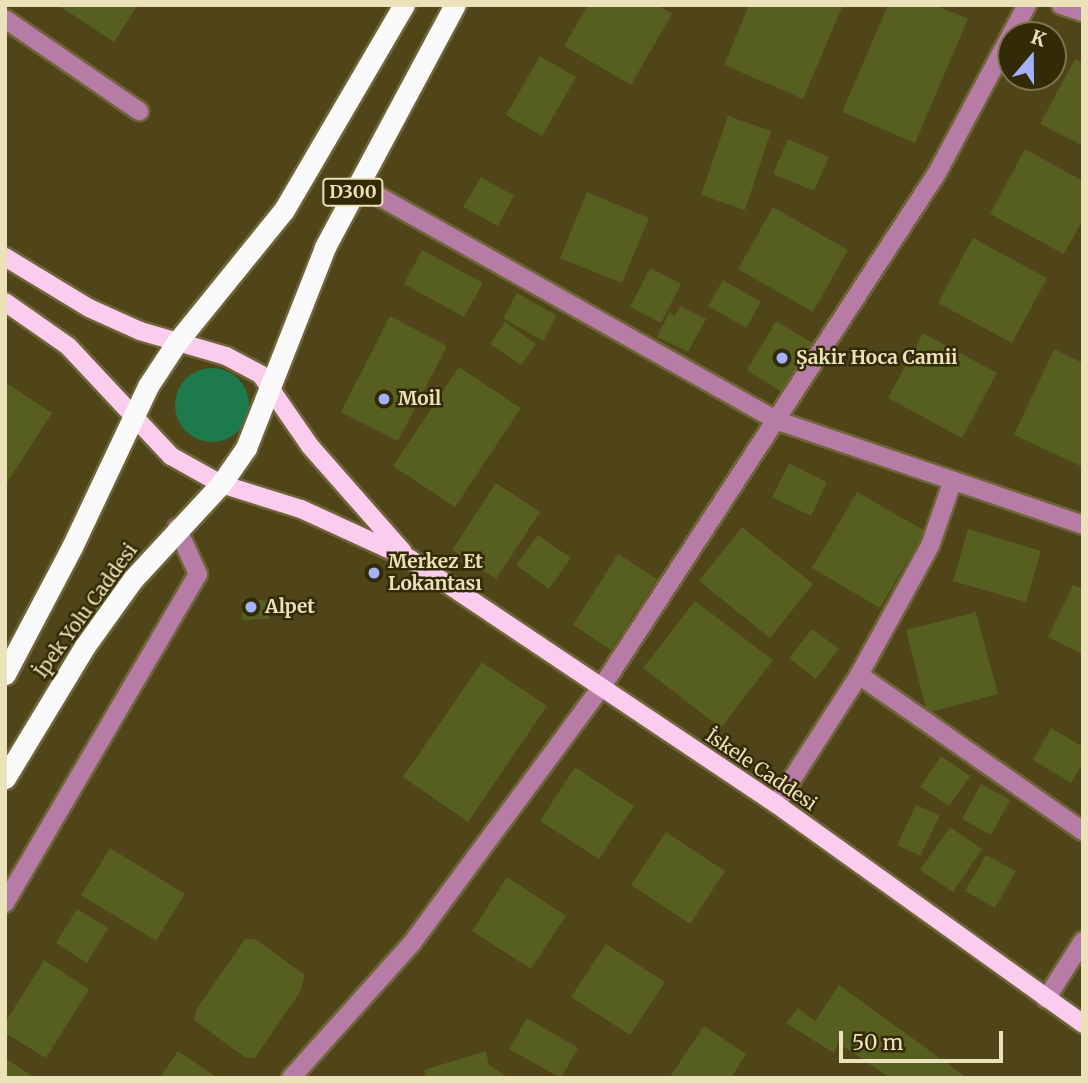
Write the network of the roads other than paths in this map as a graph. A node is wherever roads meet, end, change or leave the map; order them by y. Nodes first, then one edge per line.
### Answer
1 (404, 5) edge
2 (455, 5) edge
3 (1027, 5) edge
4 (1061, 5) edge
5 (1083, 12) edge
6 (5, 19) edge
7 (1018, 21) edge
8 (997, 61) edge
9 (139, 111) dead end
10 (357, 184) junction
11 (5, 257) edge
12 (5, 302) edge
13 (177, 342) junction
14 (273, 388) junction
15 (136, 416) junction
16 (778, 421) junction
17 (951, 483) junction
18 (221, 484) junction
19 (1083, 525) edge
20 (177, 528) junction
21 (410, 559) junction
22 (5, 674) edge
23 (859, 675) junction
24 (601, 688) junction
25 (5, 778) edge
26 (776, 804) junction
27 (1083, 831) edge
28 (5, 903) edge
29 (1083, 941) edge
30 (1046, 999) junction
31 (1083, 1024) edge
32 (291, 1078) edge

1 - 13 highway, D300
2 - 10 highway, D300
3 - 7 street
4 - 5 street
6 - 9 street
8 - 16 street
10 - 14 highway, D300
10 - 16 street
11 - 13 main road
12 - 15 main road
13 - 14 main road
13 - 15 highway
14 - 18 highway
14 - 21 main road
15 - 18 main road
15 - 22 highway, İpek Yolu Caddesi
16 - 17 street
16 - 24 street
17 - 19 street
17 - 23 street
18 - 20 highway, İpek Yolu Caddesi
18 - 21 main road
20 - 25 highway, İpek Yolu Caddesi
20 - 28 street
21 - 24 main road, İskele Caddesi
23 - 26 street
23 - 27 street
24 - 26 main road, İskele Caddesi
24 - 32 street
26 - 30 main road, İskele Caddesi
29 - 30 street
30 - 31 main road, İskele Caddesi

